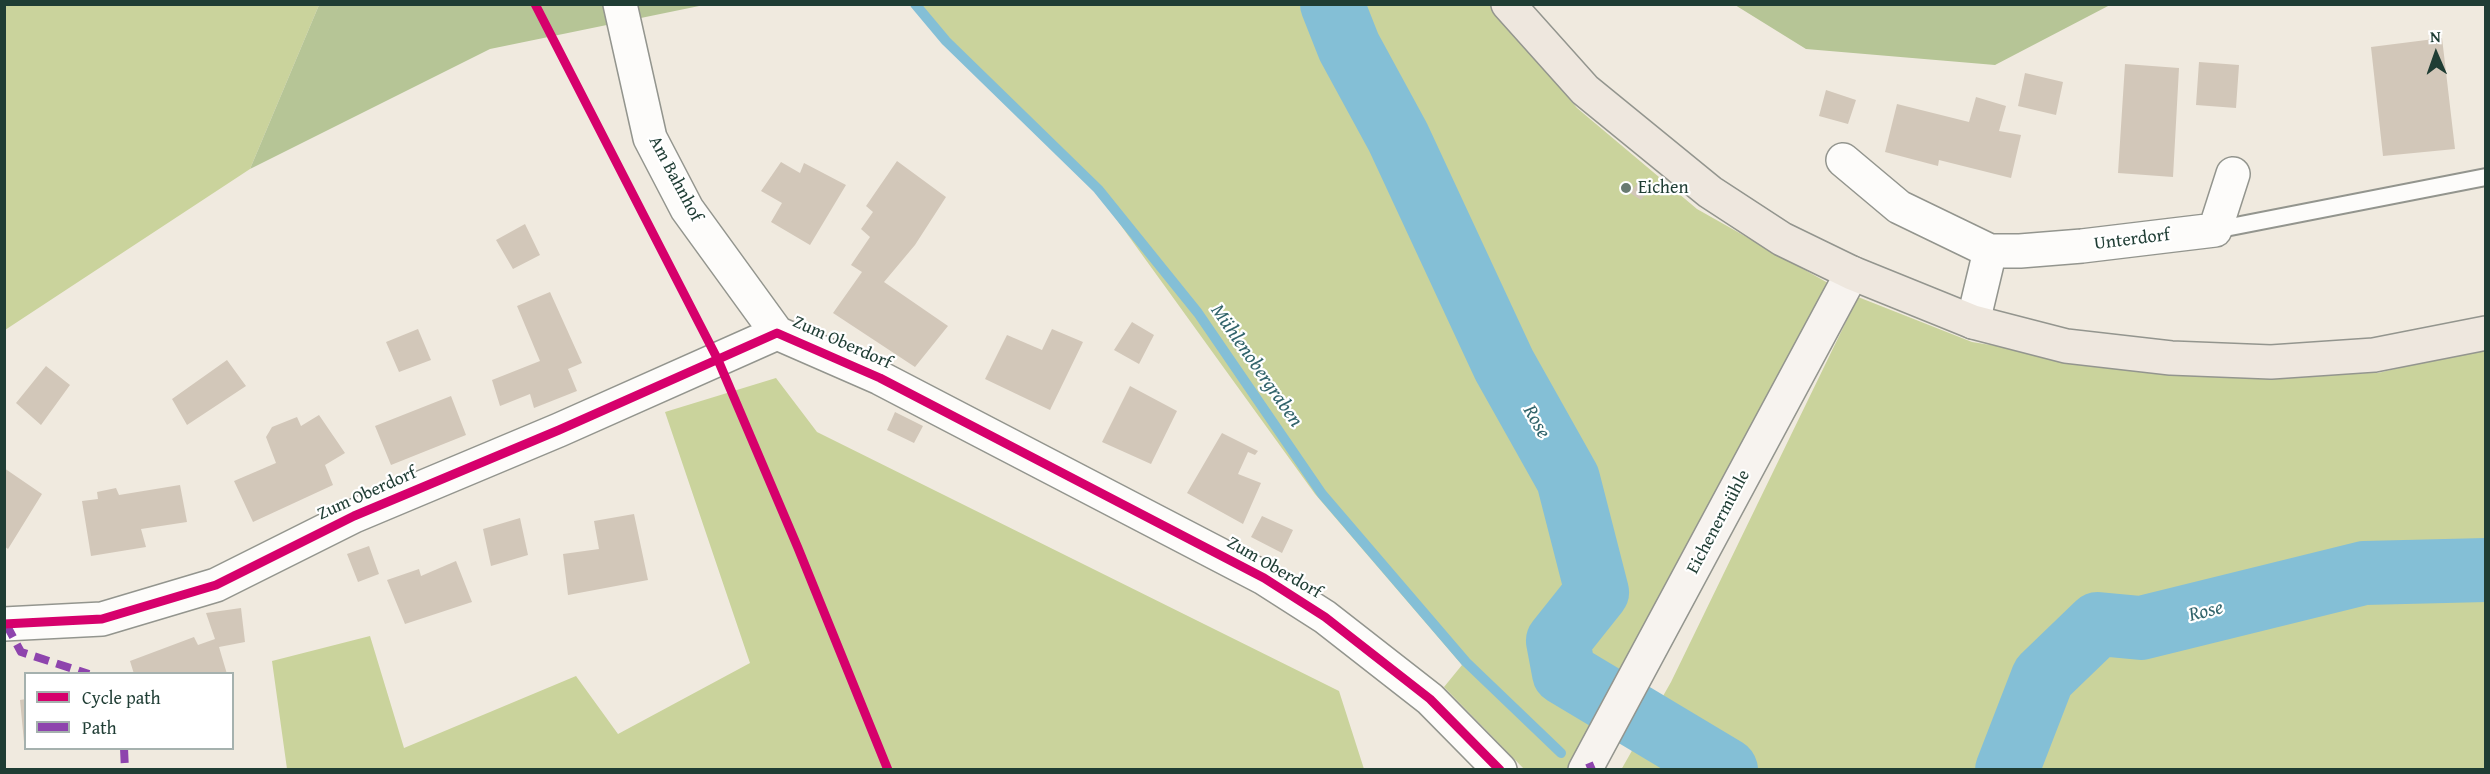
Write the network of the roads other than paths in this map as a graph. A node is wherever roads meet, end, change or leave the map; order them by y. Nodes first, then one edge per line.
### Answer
1 (620, 4) edge
2 (1508, 4) edge
3 (1843, 160) dead end
4 (2233, 174) dead end
5 (2486, 177) edge
6 (2215, 230) junction
7 (1990, 251) junction
8 (1852, 273) junction
9 (1973, 322) junction
10 (777, 333) junction
11 (2486, 333) edge
12 (4, 624) edge
13 (1500, 770) edge
14 (1585, 770) edge

1 - 10 street, Am Bahnhof
2 - 8 main road
3 - 7 street, Unterdorf
4 - 6 street
5 - 6 lane
6 - 7 street, Unterdorf
7 - 9 street
8 - 9 main road
8 - 14 main road, Eichenermühle
9 - 11 main road
10 - 12 street, Zum Oberdorf
10 - 13 street, Zum Oberdorf

